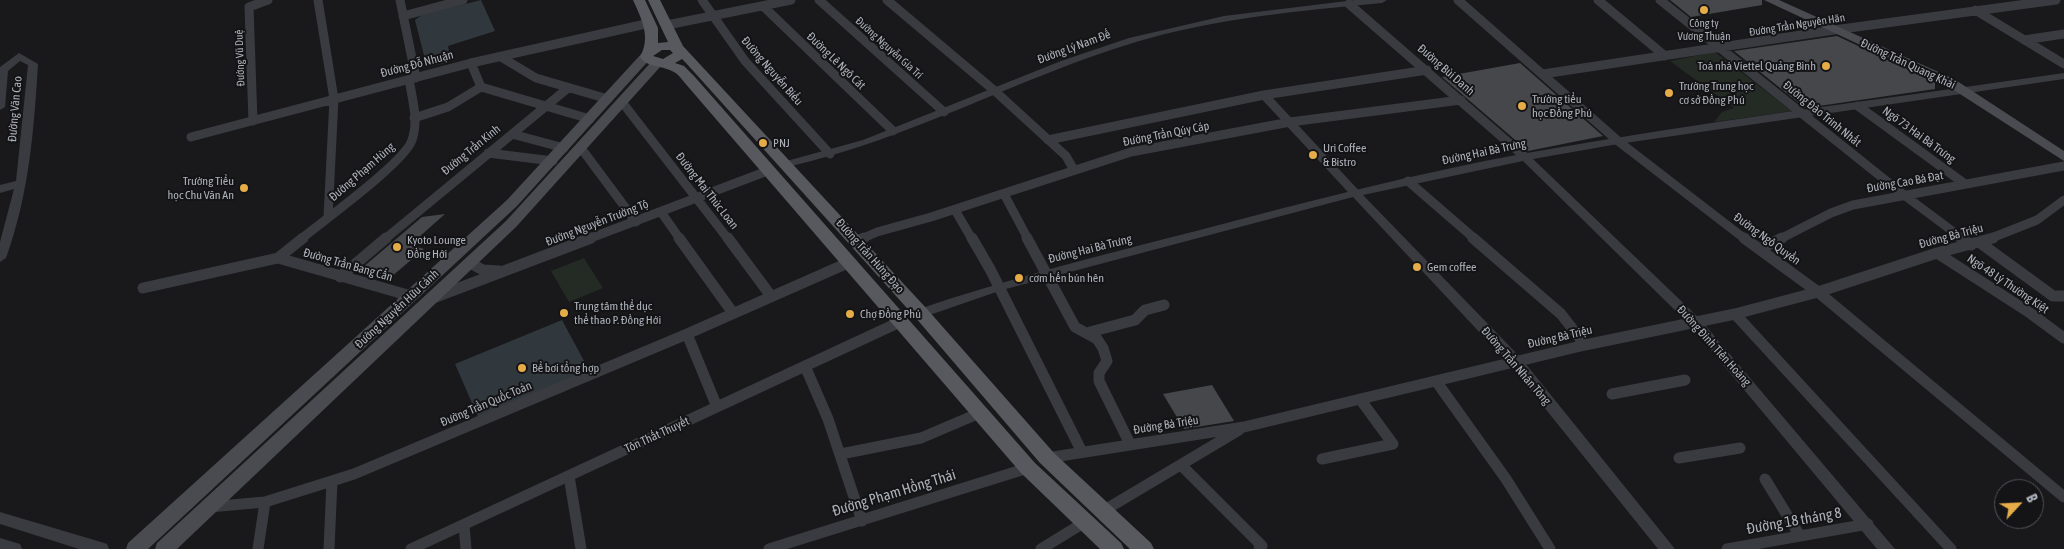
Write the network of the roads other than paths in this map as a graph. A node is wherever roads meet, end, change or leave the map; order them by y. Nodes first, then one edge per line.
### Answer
1 (318, 0) edge
2 (400, 0) edge
3 (463, 0) edge
4 (639, 0) edge
5 (654, 0) edge
6 (702, 0) edge
7 (791, 0) edge
8 (819, 0) edge
9 (887, 0) edge
10 (1382, 0) edge
11 (1458, 0) edge
12 (1598, 0) edge
13 (1660, 0) edge
14 (1770, 0) edge
15 (2053, 0) edge
16 (264, 1) edge
17 (2064, 3) edge
18 (1349, 4) junction
19 (764, 7) junction
20 (1975, 10) junction
21 (403, 16) junction
22 (712, 17) junction
23 (650, 23) junction
24 (667, 26) junction
25 (1834, 30) junction
26 (2064, 34) edge
27 (2024, 40) junction
28 (1719, 48) junction
29 (678, 49) junction
30 (1665, 56) junction
31 (501, 57) junction
32 (654, 58) junction
33 (471, 63) junction
34 (2064, 64) edge
35 (1427, 70) junction
36 (1543, 74) junction
37 (2064, 76) edge
38 (413, 78) junction
39 (481, 87) junction
40 (568, 88) junction
41 (1964, 91) junction
42 (996, 92) junction
43 (1264, 95) junction
44 (334, 99) junction
45 (1461, 100) junction
46 (615, 101) junction
47 (546, 106) junction
48 (1858, 106) junction
49 (0, 107) edge
50 (944, 112) junction
51 (1801, 114) junction
52 (414, 118) junction
53 (590, 119) junction
54 (253, 121) junction
55 (1290, 122) junction
56 (893, 132) junction
57 (512, 134) junction
58 (191, 137) dead end
59 (1048, 140) junction
60 (1618, 141) junction
61 (564, 148) junction
62 (581, 148) junction
63 (488, 153) junction
64 (830, 154) junction
65 (1525, 157) junction
66 (2064, 157) edge
67 (552, 161) junction
68 (787, 164) junction
69 (2064, 166) edge
70 (770, 170) junction
71 (1074, 170) junction
72 (1408, 181) junction
73 (21, 183) junction
74 (1965, 184) junction
75 (0, 189) edge
76 (1355, 193) junction
77 (1004, 194) junction
78 (1904, 195) junction
79 (697, 197) junction
80 (2062, 205) edge
81 (955, 210) junction
82 (661, 212) junction
83 (328, 217) junction
84 (636, 222) junction
85 (857, 241) junction
86 (1975, 243) junction
87 (1760, 250) junction
88 (1937, 253) junction
89 (454, 256) junction
90 (0, 258) edge
91 (278, 258) junction
92 (850, 262) junction
93 (470, 263) junction
94 (514, 268) junction
95 (1046, 274) junction
96 (340, 277) junction
97 (998, 287) junction
98 (143, 288) dead end
99 (1818, 292) junction
100 (411, 296) junction
101 (771, 296) junction
102 (2064, 296) edge
103 (432, 298) junction
104 (1164, 305) dead end
105 (921, 313) junction
106 (733, 314) junction
107 (1734, 314) junction
108 (902, 322) junction
109 (1695, 322) junction
110 (1090, 332) junction
111 (687, 334) junction
112 (2064, 338) edge
113 (1585, 345) junction
114 (1516, 362) junction
115 (805, 366) junction
116 (1685, 380) dead end
117 (1436, 381) junction
118 (1612, 394) dead end
119 (1360, 399) junction
120 (718, 407) junction
121 (982, 412) junction
122 (1244, 427) junction
123 (1130, 444) junction
124 (1740, 448) dead end
125 (1082, 452) junction
126 (841, 454) junction
127 (1047, 458) junction
128 (1679, 458) dead end
129 (1322, 459) dead end
130 (1182, 465) junction
131 (1028, 468) junction
132 (569, 476) junction
133 (1765, 479) dead end
134 (332, 481) junction
135 (2064, 497) edge
136 (265, 502) junction
137 (206, 507) junction
138 (1103, 511) junction
139 (0, 518) edge
140 (862, 521) junction
141 (1085, 522) junction
142 (1868, 524) junction
143 (464, 526) junction
144 (1800, 536) junction
145 (0, 545) edge
146 (14, 549) edge
147 (100, 549) edge
148 (135, 549) edge
149 (164, 549) edge
150 (258, 549) edge
151 (329, 549) edge
152 (411, 549) edge
153 (466, 549) edge
154 (581, 549) edge
155 (769, 549) edge
156 (1041, 549) edge
157 (1114, 549) edge
158 (1144, 549) edge
159 (1259, 549) edge
160 (1550, 549) edge
161 (1667, 549) edge
162 (1727, 549) edge
163 (1887, 549) edge
164 (1951, 549) edge

1 - 44 street
2 - 21 street, Đường Phạm Hùng
3 - 21 street
4 - 23 main road
5 - 24 main road, Đường Trần Hưng Đạo
6 - 22 street, Đường Nguyễn Biểu
7 - 19 street
8 - 50 street, Đường Nguyễn Gia Trí
9 - 42 street
10 - 18 street, Đường Lý Nam Đế
11 - 36 street, Đường Ngô Quyền
12 - 30 street
13 - 28 street, Đường Đào Trinh Nhất
14 - 25 main road, Đường Trần Quang Khải
15 - 17 street
15 - 20 street, Đường Trần Nguyên Hãn
16 - 54 street, Đường Vũ Duệ
18 - 35 street, Đường Bùi Danh
18 - 42 street, Đường Lý Nam Đế
19 - 22 street
19 - 56 street, Đường Lê Ngô Cát
20 - 25 street, Đường Trần Nguyên Hãn
20 - 27 street
21 - 38 street, Đường Phạm Hùng
22 - 24 street
22 - 64 street, Đường Nguyễn Biểu
23 - 31 street, Đường Đỗ Nhuận
23 - 32 main road
24 - 29 main road, Đường Trần Hưng Đạo
25 - 28 street, Đường Trần Nguyên Hãn
25 - 41 main road, Đường Trần Quang Khải
26 - 27 street
27 - 34 street
28 - 30 street, Đường Trần Nguyên Hãn
28 - 51 street, Đường Đào Trinh Nhất
29 - 32 main road
29 - 68 main road, Đường Trần Hưng Đạo
30 - 36 street, Đường Trần Nguyên Hãn
31 - 33 street, Đường Đỗ Nhuận
31 - 40 street
32 - 46 main road, Đường Nguyễn Hữu Cảnh
32 - 70 main road, Đường Trần Hưng Đạo
33 - 38 street, Đường Đỗ Nhuận
33 - 39 street
35 - 43 street
35 - 45 street, Đường Bùi Danh
36 - 60 street, Đường Ngô Quyền
37 - 41 street, Đường Hai Bà Trưng
38 - 44 street, Đường Đỗ Nhuận
38 - 52 street, Đường Phạm Hùng
39 - 47 street
39 - 52 street
40 - 46 street
40 - 47 street, Đường Trần Kinh
41 - 48 street, Đường Hai Bà Trưng
41 - 66 main road, Đường Trần Quang Khải
42 - 50 street, Đường Lý Nam Đế
42 - 59 street
43 - 55 street
43 - 59 street
44 - 54 street, Đường Đỗ Nhuận
44 - 83 street
45 - 55 street, Đường Trần Qúy Cáp
45 - 65 street, Đường Bùi Danh
46 - 53 main road, Đường Nguyễn Hữu Cảnh
46 - 62 main road, Đường Nguyễn Hữu Cảnh
46 - 79 street, Đường Mai Thúc Loan
47 - 53 street
47 - 57 street, Đường Trần Kinh
48 - 51 street, Đường Hai Bà Trưng
48 - 74 street, Ngõ 73 Hai Bà Trưng
49 - 73 street, Đường Văn Cao
50 - 56 street, Đường Lý Nam Đế
51 - 60 street, Đường Hai Bà Trưng
51 - 78 street, Đường Đào Trinh Nhất
52 - 83 street, Đường Phạm Hùng
53 - 61 main road, Đường Nguyễn Hữu Cảnh
54 - 58 street, Đường Đỗ Nhuận
55 - 71 street, Đường Trần Qúy Cáp
55 - 76 street
56 - 64 street, Đường Lý Nam Đế
57 - 61 street
57 - 63 street, Đường Trần Kinh
59 - 71 street
60 - 65 street, Đường Hai Bà Trưng
60 - 87 street, Đường Ngô Quyền
61 - 67 main road, Đường Nguyễn Hữu Cảnh
62 - 84 street
62 - 93 main road, Đường Nguyễn Hữu Cảnh
63 - 67 street
63 - 96 street, Đường Trần Kinh
64 - 68 street, Đường Lý Nam Đế
65 - 72 street, Đường Hai Bà Trưng
65 - 109 street, Đường Đinh Tiên Hoàng
67 - 89 main road, Đường Nguyễn Hữu Cảnh
68 - 70 main road
68 - 85 main road, Đường Trần Hưng Đạo
69 - 74 street, Đường Cao Bá Đạt
70 - 79 street, Đường Nguyễn Trường Tộ
70 - 92 main road, Đường Trần Hưng Đạo
71 - 77 street, Đường Trần Qúy Cáp
72 - 76 street, Đường Hai Bà Trưng
72 - 113 street
73 - 75 street
73 - 90 street, Đường Văn Cao
74 - 78 street, Đường Cao Bá Đạt
76 - 95 street, Đường Hai Bà Trưng
76 - 114 street, Đường Trần Nhân Tông
77 - 81 street, Đường Trần Qúy Cáp
77 - 95 street
78 - 86 street, Đường Đào Trinh Nhất
78 - 87 street, Đường Cao Bá Đạt
79 - 82 street, Đường Nguyễn Trường Tộ
79 - 101 street, Đường Mai Thúc Loan
80 - 86 street, Đường Bà Triệu
81 - 85 street, Đường Trần Qúy Cáp
81 - 97 street
82 - 84 street, Đường Nguyễn Trường Tộ
82 - 106 street
83 - 91 street, Đường Phạm Hùng
84 - 94 street, Đường Nguyễn Trường Tộ
85 - 105 main road, Đường Trần Hưng Đạo
86 - 88 street, Đường Bà Triệu
86 - 102 street, Đường Đào Trinh Nhất
87 - 99 street, Đường Ngô Quyền
88 - 99 street, Đường Bà Triệu
88 - 112 street, Ngõ 48 Lý Thường Kiệt
89 - 93 main road
89 - 100 main road, Đường Nguyễn Hữu Cảnh
91 - 96 street, Đường Trần Bang Cấn
91 - 98 street
92 - 101 street, Đường Trần Quốc Toản
92 - 108 main road, Đường Trần Hưng Đạo
93 - 94 street
93 - 103 main road, Đường Nguyễn Hữu Cảnh
94 - 103 street, Đường Nguyễn Trường Tộ
95 - 97 street, Đường Hai Bà Trưng
95 - 110 street
96 - 100 street, Đường Trần Bang Cấn
97 - 105 street, Đường Hai Bà Trưng
97 - 125 street
99 - 107 street, Đường Bà Triệu
99 - 135 street, Đường Ngô Quyền
100 - 103 main road
100 - 148 main road, Đường Nguyễn Hữu Cảnh
101 - 106 street, Đường Trần Quốc Toản
103 - 137 main road, Đường Nguyễn Hữu Cảnh
104 - 110 street
105 - 108 main road
105 - 127 main road, Đường Trần Hưng Đạo
106 - 111 street, Đường Trần Quốc Toản
107 - 109 street, Đường Bà Triệu
107 - 164 street
108 - 115 street, Tôn Thất Thuyết
108 - 121 main road, Đường Trần Hưng Đạo
109 - 113 street, Đường Bà Triệu
109 - 142 street, Đường Đinh Tiên Hoàng
110 - 123 street
111 - 120 street
111 - 134 street, Đường Trần Quốc Toản
113 - 114 street, Đường Bà Triệu
114 - 117 street, Đường Bà Triệu
114 - 161 street, Đường Trần Nhân Tông
115 - 120 street, Tôn Thất Thuyết
115 - 126 street
116 - 118 street
117 - 119 street, Đường Bà Triệu
117 - 160 street
119 - 122 street, Đường Bà Triệu
119 - 129 street
120 - 132 street, Tôn Thất Thuyết
121 - 126 street
121 - 131 main road, Đường Trần Hưng Đạo
122 - 123 street, Đường Bà Triệu
122 - 130 street
123 - 125 street, Đường Bà Triệu
124 - 128 street
125 - 127 street, Đường Bà Triệu
126 - 140 street
127 - 138 main road, Đường Trần Hưng Đạo
130 - 138 street
130 - 159 street
131 - 140 street, Đường Phạm Hồng Thái
131 - 141 main road, Đường Trần Hưng Đạo
132 - 143 street, Tôn Thất Thuyết
132 - 154 street
133 - 144 street
134 - 136 street, Đường Trần Quốc Toản
134 - 151 street
136 - 137 street, Đường Trần Quốc Toản
136 - 150 street
137 - 149 main road, Đường Nguyễn Hữu Cảnh
138 - 141 main road
138 - 158 main road, Đường Trần Hưng Đạo
139 - 147 street
140 - 155 street, Đường Phạm Hồng Thái
141 - 156 street
141 - 157 main road, Đường Trần Hưng Đạo
142 - 144 street, Đường 18 tháng 8
142 - 163 street, Đường Đinh Tiên Hoàng
143 - 152 street, Tôn Thất Thuyết
143 - 153 street
144 - 162 street, Đường 18 tháng 8
145 - 146 street

